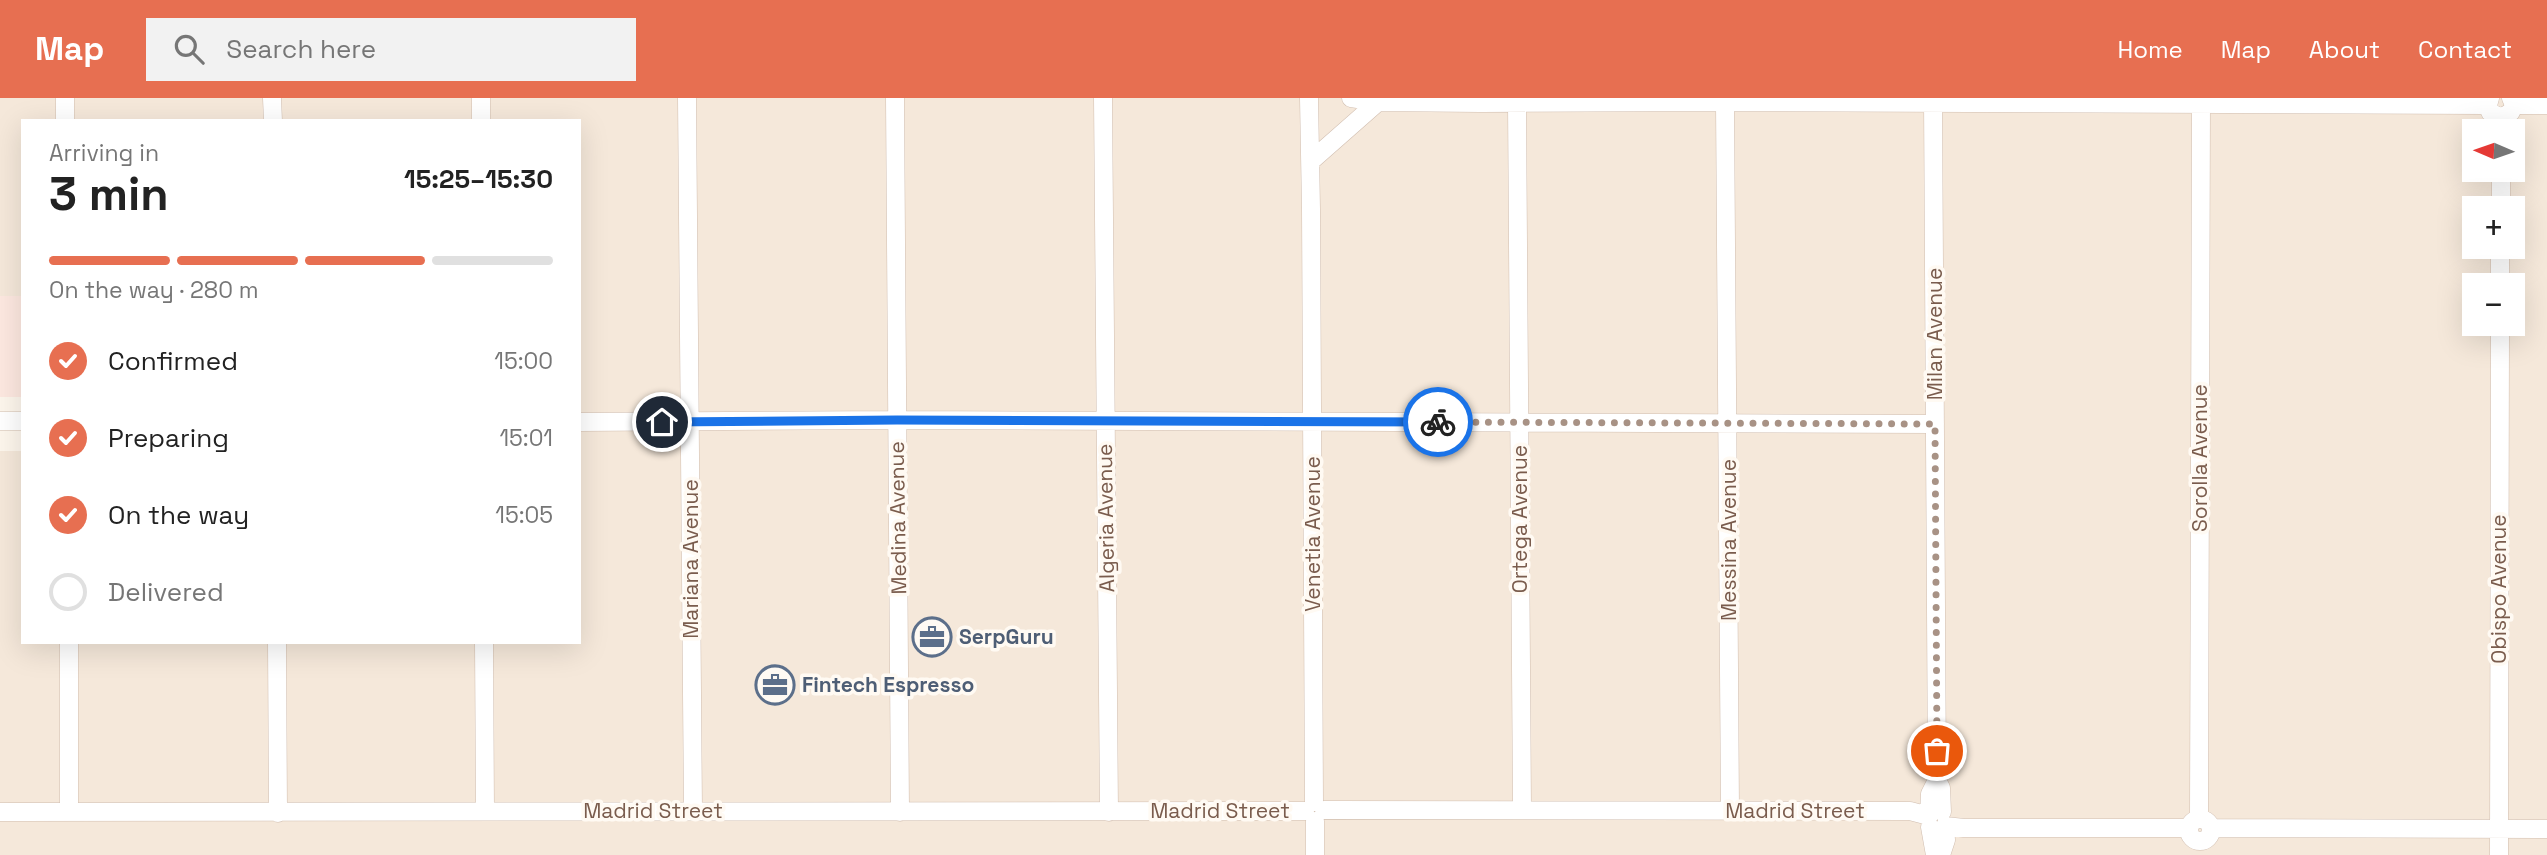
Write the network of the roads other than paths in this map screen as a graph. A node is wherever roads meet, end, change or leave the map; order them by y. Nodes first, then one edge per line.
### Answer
1 (65, 98) edge
2 (272, 98) edge
3 (481, 98) edge
4 (687, 98) edge
5 (895, 98) edge
6 (1103, 98) edge
7 (1308, 98) edge
8 (1351, 98) edge
9 (1434, 100) edge
10 (1933, 101) edge
11 (2201, 101) edge
12 (1378, 102) junction
13 (1725, 102) junction
14 (1517, 103) junction
15 (2547, 105) edge
16 (2501, 109) edge
17 (65, 119) edge
18 (273, 119) edge
19 (481, 119) edge
20 (1311, 161) junction
21 (2500, 336) edge
22 (897, 420) junction
23 (0, 421) edge
24 (21, 421) edge
25 (581, 422) edge
26 (690, 422) junction
27 (1104, 422) junction
28 (1519, 422) junction
29 (1728, 422) junction
30 (1313, 423) junction
31 (1935, 424) junction
32 (69, 644) edge
33 (277, 644) edge
34 (484, 644) edge
35 (1522, 809) junction
36 (485, 811) junction
37 (692, 811) junction
38 (1315, 811) junction
39 (1730, 811) junction
40 (0, 812) edge
41 (69, 812) junction
42 (900, 812) junction
43 (1109, 812) junction
44 (278, 813) junction
45 (1937, 820) junction
46 (2499, 829) junction
47 (2547, 829) edge
48 (2200, 834) edge
49 (1315, 855) edge
50 (1935, 855) edge
51 (1941, 855) edge
52 (2499, 855) edge

1 - 17 street
2 - 18 street
3 - 19 street
4 - 26 street, Mariana Avenue
5 - 22 street, Medina Avenue
6 - 27 street, Algeria Avenue
7 - 20 street, Venetia Avenue
8 - 12 street
9 - 12 street
9 - 14 street
10 - 11 street
10 - 13 street
10 - 31 street, Milan Avenue
11 - 16 street
11 - 48 street, Sorolla Avenue
12 - 20 street
13 - 14 street
13 - 29 street, Messina Avenue
14 - 28 street, Ortega Avenue
15 - 16 street
20 - 30 street, Venetia Avenue
21 - 46 street, Obispo Avenue
22 - 26 street
22 - 27 street
22 - 42 street, Medina Avenue
23 - 24 street
25 - 26 street
26 - 37 street, Mariana Avenue
27 - 30 street
27 - 43 street, Algeria Avenue
28 - 29 street
28 - 30 street
28 - 35 street, Ortega Avenue
29 - 31 street
29 - 39 street, Messina Avenue
30 - 38 street, Venetia Avenue
31 - 45 street, Milan Avenue
32 - 41 street
33 - 44 street
34 - 36 street
35 - 38 street, Madrid Street
35 - 39 street, Madrid Street
36 - 37 street, Madrid Street
36 - 44 street, Madrid Street
37 - 42 street, Madrid Street
38 - 43 street, Madrid Street
38 - 49 street, Venetia Avenue
39 - 45 street, Madrid Street
40 - 41 street, Madrid Street
41 - 44 street, Madrid Street
42 - 43 street, Madrid Street
45 - 48 street, Madrid Street
45 - 50 street, Milan Avenue
45 - 51 street, Milan Avenue
46 - 47 street, Madrid Street
46 - 48 street, Madrid Street
46 - 52 street, Obispo Avenue

